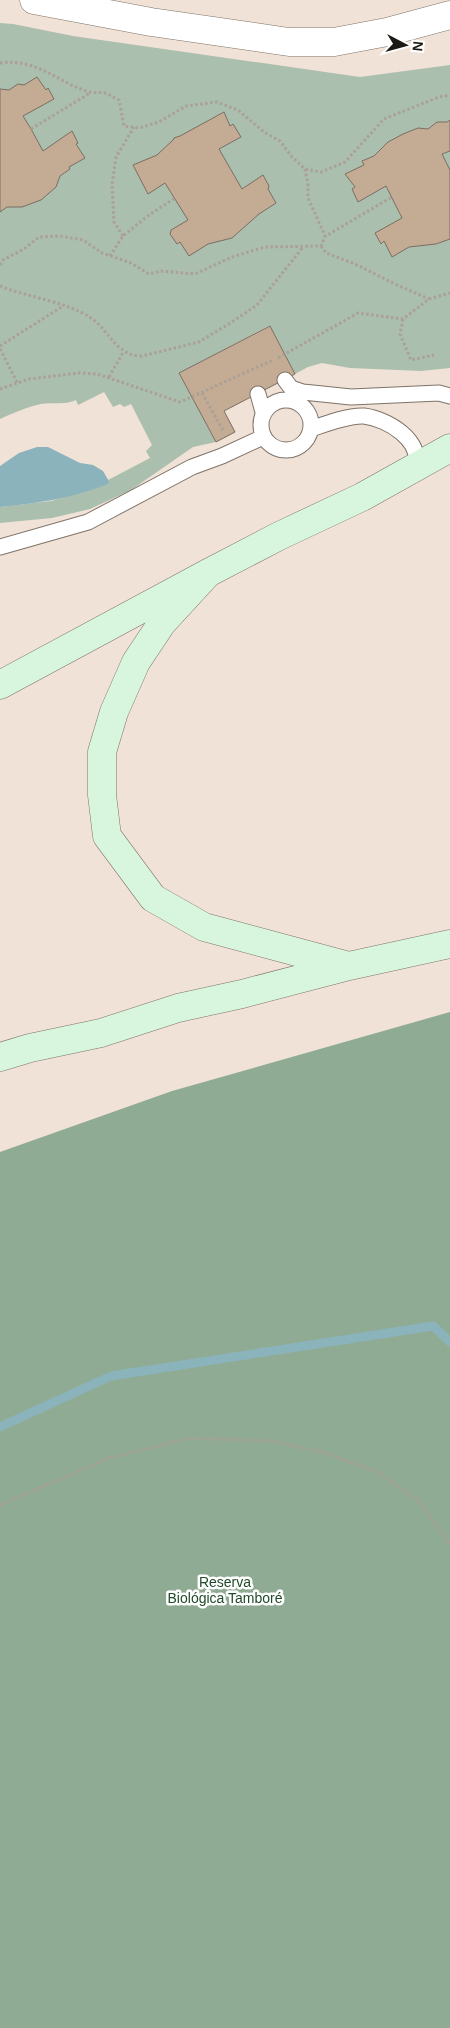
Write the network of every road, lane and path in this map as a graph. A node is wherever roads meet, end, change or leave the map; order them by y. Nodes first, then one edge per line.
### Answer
1 (34, 0) edge
2 (450, 15) edge
3 (0, 63) edge
4 (90, 92) junction
5 (450, 95) edge
6 (134, 127) junction
7 (31, 129) dead end
8 (305, 168) junction
9 (392, 197) dead end
10 (175, 198) dead end
11 (123, 236) junction
12 (325, 236) junction
13 (321, 246) junction
14 (303, 247) junction
15 (0, 255) edge
16 (110, 256) junction
17 (3, 260) junction
18 (0, 266) edge
19 (0, 286) edge
20 (450, 292) edge
21 (429, 299) junction
22 (64, 306) junction
23 (403, 319) junction
24 (0, 347) edge
25 (124, 351) junction
26 (434, 355) dead end
27 (109, 377) junction
28 (285, 380) dead end
29 (18, 384) junction
30 (0, 390) edge
31 (303, 392) junction
32 (202, 393) junction
33 (258, 394) dead end
34 (450, 396) edge
35 (287, 399) junction
36 (263, 412) junction
37 (216, 419) dead end
38 (311, 429) junction
39 (263, 437) junction
40 (450, 448) edge
41 (415, 468) junction
42 (0, 547) edge
43 (208, 573) junction
44 (0, 685) edge
45 (450, 944) edge
46 (349, 966) junction
47 (0, 1057) edge
48 (0, 1505) edge
49 (450, 1545) edge

1 - 2 street
3 - 4 path
4 - 6 path
4 - 7 path
5 - 8 path
6 - 8 path
6 - 11 path
8 - 12 path
9 - 12 path
10 - 11 path
11 - 16 path
12 - 13 path
13 - 14 path
13 - 21 path
14 - 16 path
14 - 25 path
15 - 17 path
16 - 17 path
17 - 18 path
19 - 22 path
20 - 21 path
21 - 23 path
22 - 24 path
22 - 25 path
23 - 26 path
23 - 32 path
24 - 29 path
25 - 27 path
27 - 29 path
27 - 32 path
28 - 31 lane
29 - 30 path
31 - 34 lane
31 - 35 lane
32 - 37 path
33 - 36 lane
35 - 36 lane
35 - 38 lane
36 - 39 lane
38 - 39 lane
38 - 41 lane
39 - 42 lane
40 - 41 main road
41 - 43 main road
43 - 44 main road
43 - 46 main road
45 - 46 main road
46 - 47 main road
48 - 49 path

